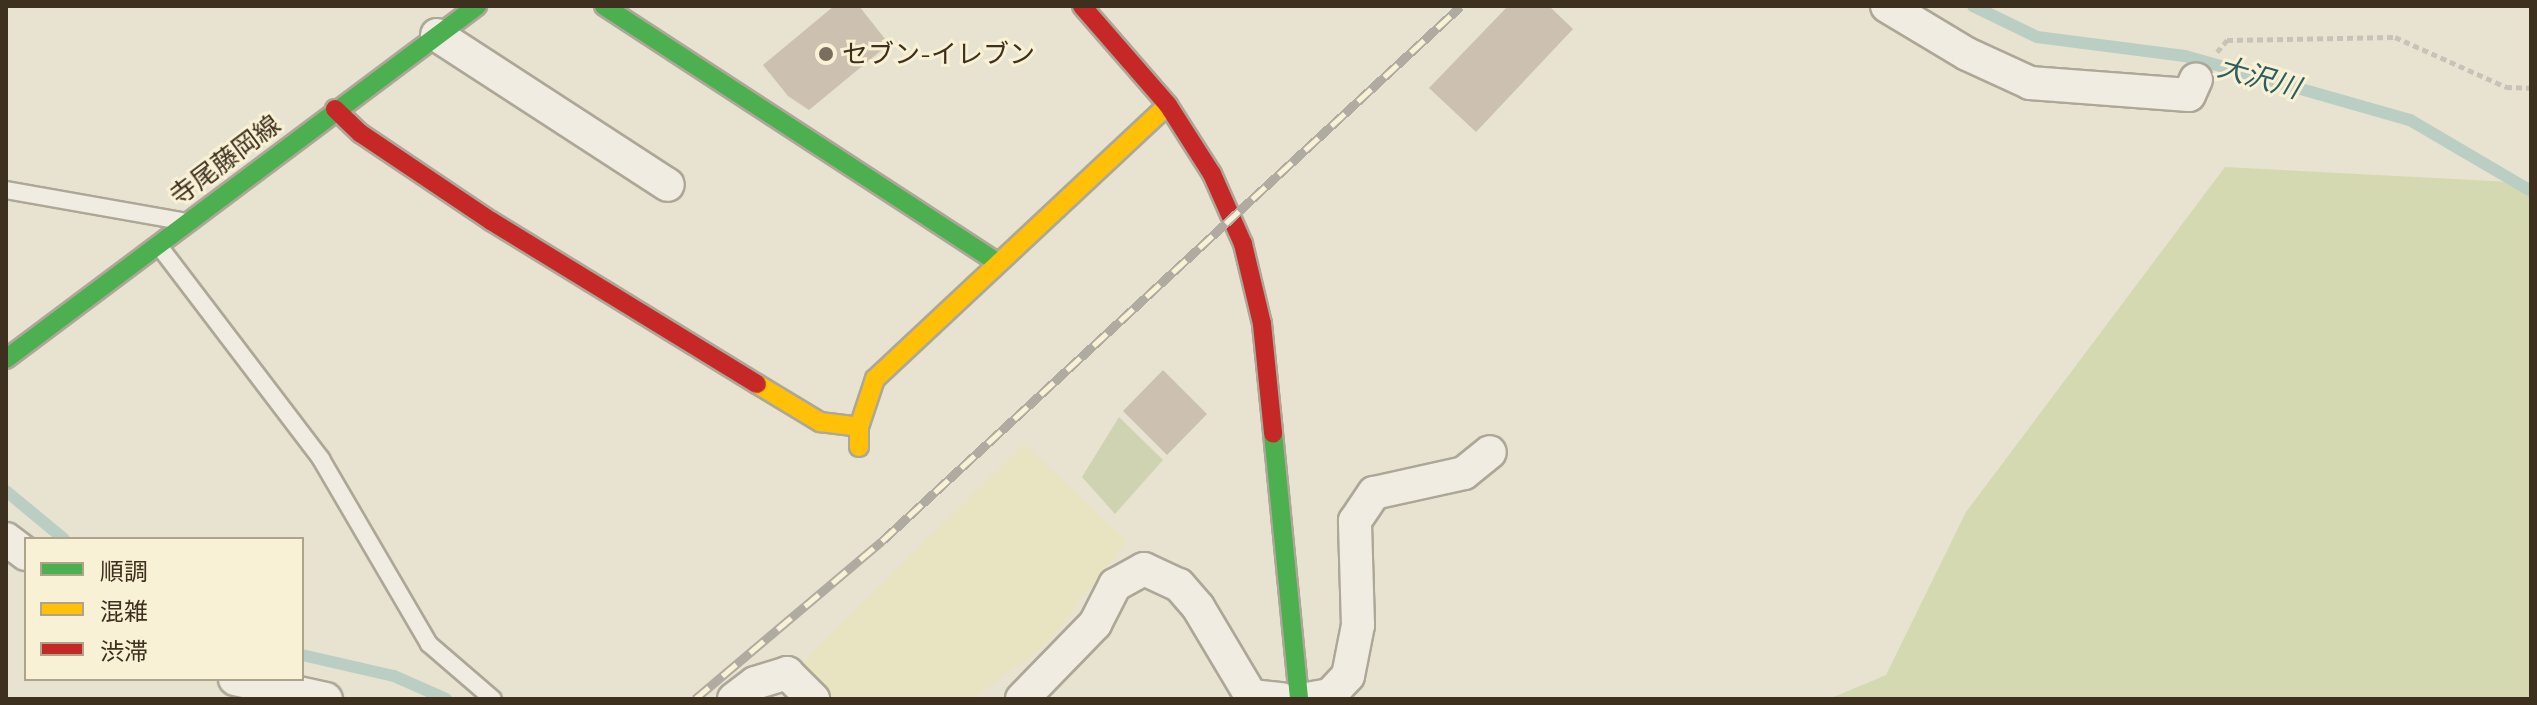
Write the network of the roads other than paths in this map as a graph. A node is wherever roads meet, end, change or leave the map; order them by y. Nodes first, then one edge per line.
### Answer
1 (477, 6) edge
2 (604, 6) edge
3 (1082, 6) edge
4 (1887, 6) edge
5 (437, 35) junction
6 (2196, 79) dead end
7 (1168, 105) junction
8 (335, 109) junction
9 (668, 185) dead end
10 (6, 190) edge
11 (186, 222) junction
12 (158, 244) junction
13 (998, 263) junction
14 (6, 359) edge
15 (859, 427) junction
16 (859, 447) dead end
17 (1490, 452) dead end
18 (6, 539) edge
19 (24, 552) edge
20 (244, 681) edge
21 (326, 699) edge
22 (493, 699) edge
23 (734, 699) edge
24 (813, 699) edge
25 (1022, 699) edge
26 (1282, 699) edge
27 (1299, 699) edge
28 (1307, 699) edge

1 - 5 street, 寺尾藤岡線
2 - 13 street
3 - 7 street
4 - 6 street
5 - 8 street, 寺尾藤岡線
5 - 9 street
7 - 13 street
7 - 27 street
8 - 11 street, 寺尾藤岡線
8 - 15 street
10 - 11 lane
11 - 12 street, 寺尾藤岡線
12 - 14 street, 寺尾藤岡線
12 - 22 lane
13 - 15 street
15 - 16 street
17 - 28 street
18 - 19 street
20 - 21 street
23 - 24 street
25 - 26 street

